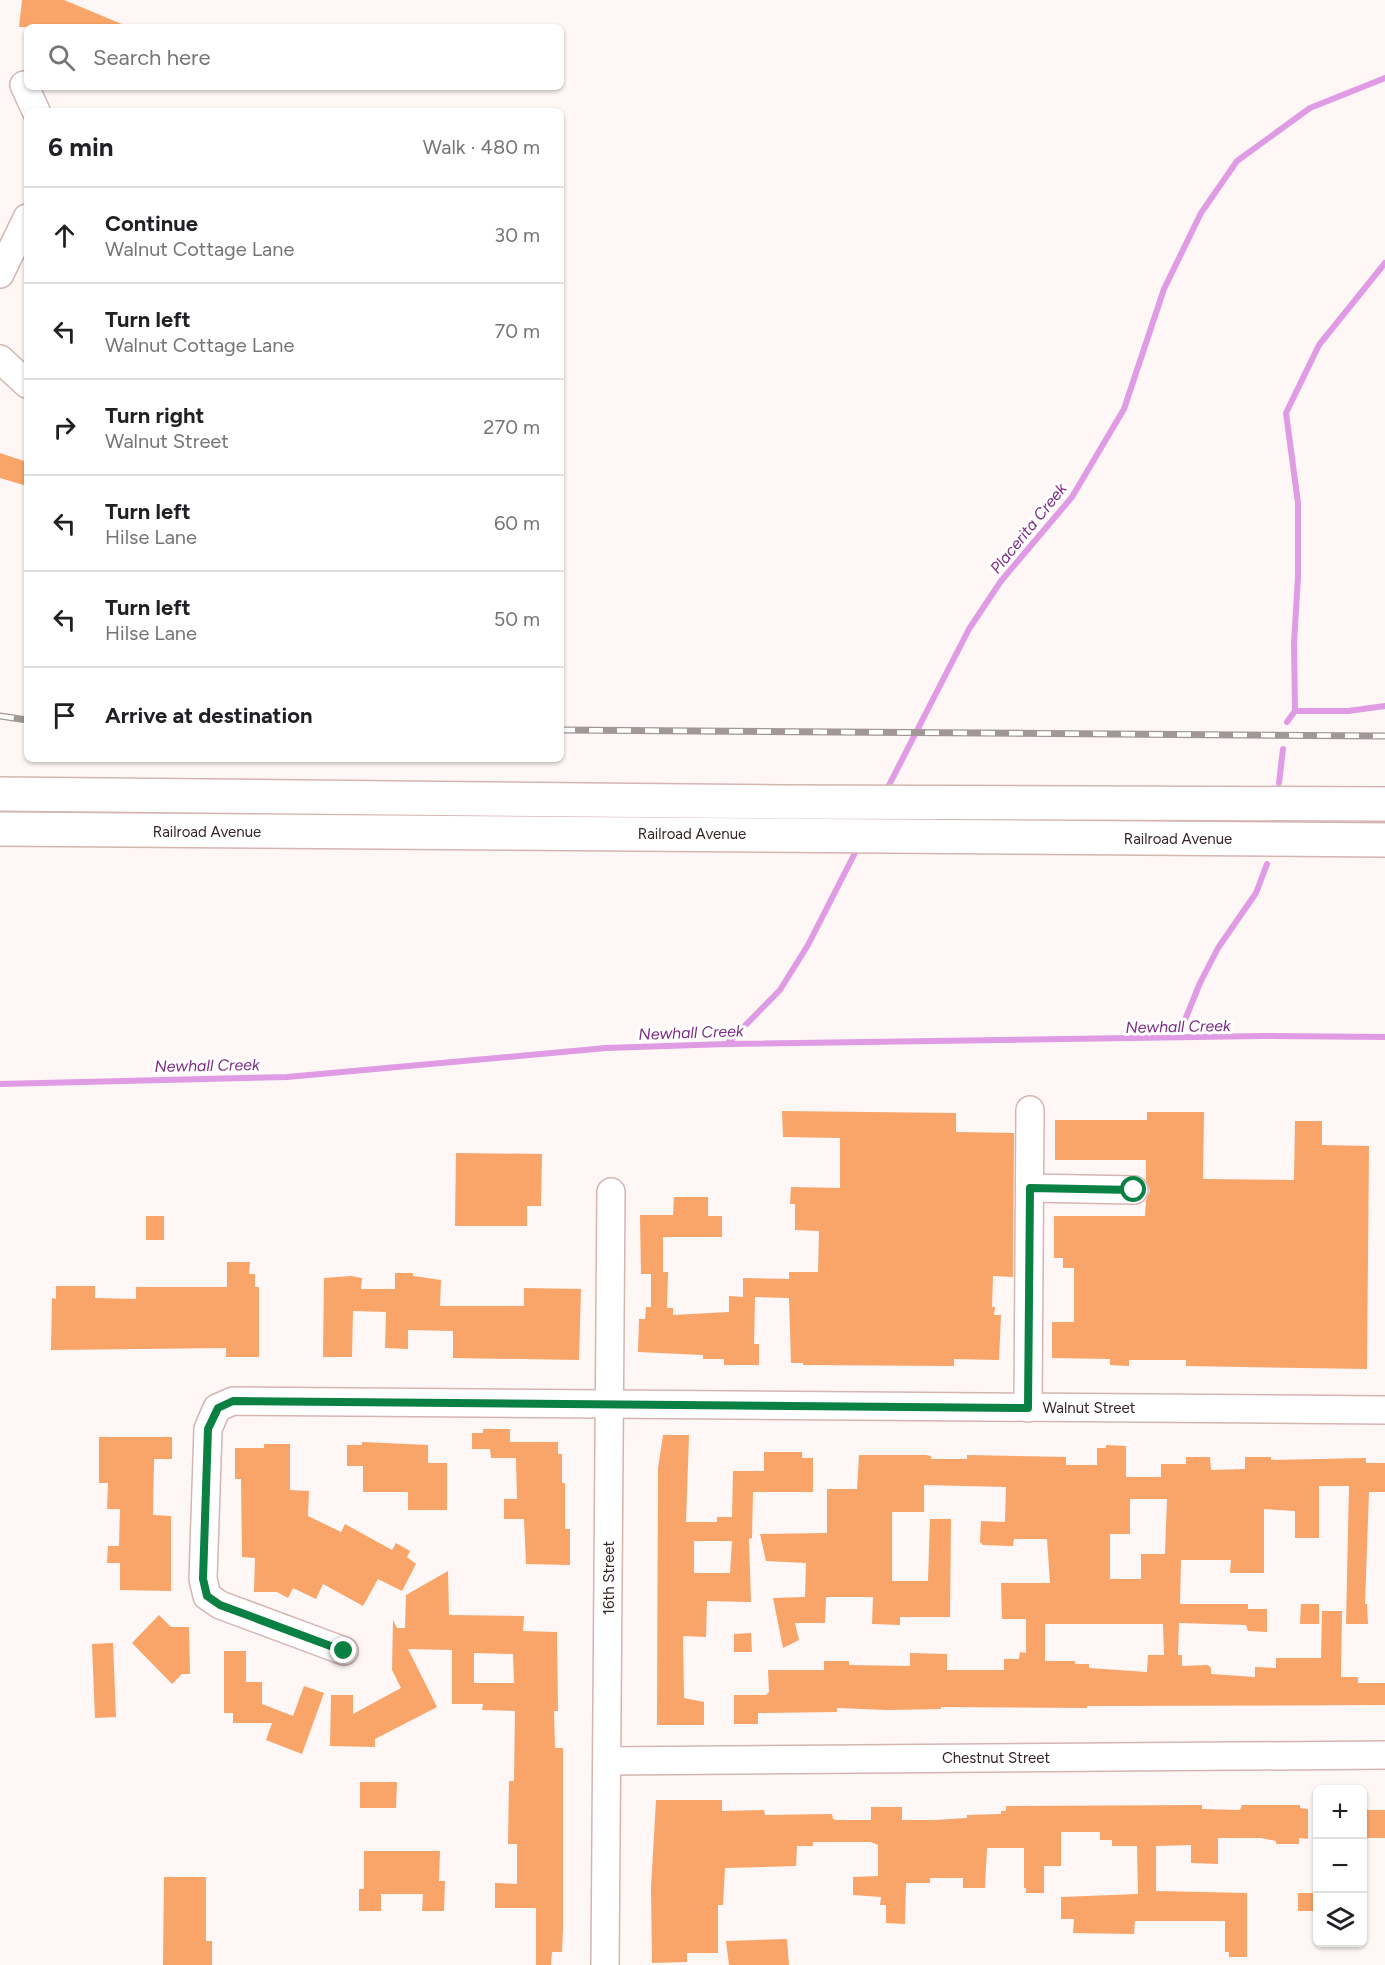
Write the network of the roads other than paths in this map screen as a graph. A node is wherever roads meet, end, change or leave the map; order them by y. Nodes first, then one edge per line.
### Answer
1 (26, 90) edge
2 (35, 108) edge
3 (24, 224) edge
4 (0, 274) edge
5 (0, 359) edge
6 (24, 381) edge
7 (0, 794) edge
8 (1385, 804) edge
9 (0, 829) edge
10 (1385, 840) edge
11 (1030, 1110) dead end
12 (1030, 1188) junction
13 (1134, 1190) dead end
14 (612, 1192) dead end
15 (609, 1406) junction
16 (1028, 1408) junction
17 (1385, 1410) edge
18 (344, 1651) dead end
19 (1385, 1755) edge
20 (608, 1761) junction
21 (606, 1965) edge

1 - 2 street
3 - 4 street
5 - 6 street
7 - 8 main road
9 - 10 main road, Railroad Avenue
11 - 12 street
12 - 13 street
12 - 16 street
14 - 15 street, 16th Street
15 - 16 street, Walnut Street
15 - 18 street, Walnut Street
15 - 20 street, 16th Street
16 - 17 street, Walnut Street
19 - 20 street, Chestnut Street
20 - 21 street, 16th Street

